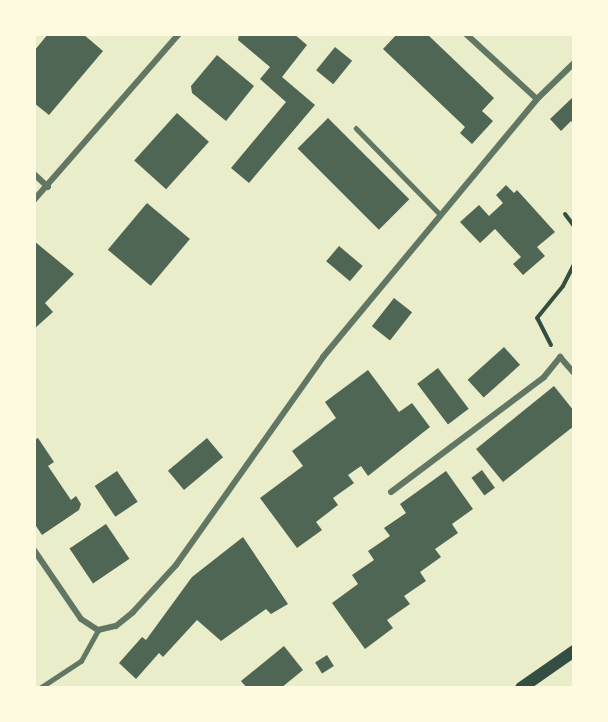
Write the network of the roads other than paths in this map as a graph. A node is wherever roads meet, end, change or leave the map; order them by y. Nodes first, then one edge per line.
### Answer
1 (179, 34) edge
2 (466, 34) edge
3 (573, 63) edge
4 (537, 99) junction
5 (356, 128) dead end
6 (34, 174) edge
7 (48, 187) junction
8 (34, 200) edge
9 (440, 214) junction
10 (573, 373) edge
11 (391, 492) dead end
12 (34, 550) edge
13 (98, 630) junction
14 (573, 651) edge
15 (40, 687) edge
16 (521, 687) edge

1 - 7 street
2 - 4 street
3 - 4 street
4 - 9 street
5 - 9 lane
6 - 7 street
7 - 8 street
9 - 13 street
10 - 11 street
12 - 13 street
13 - 15 lane
14 - 16 main road

